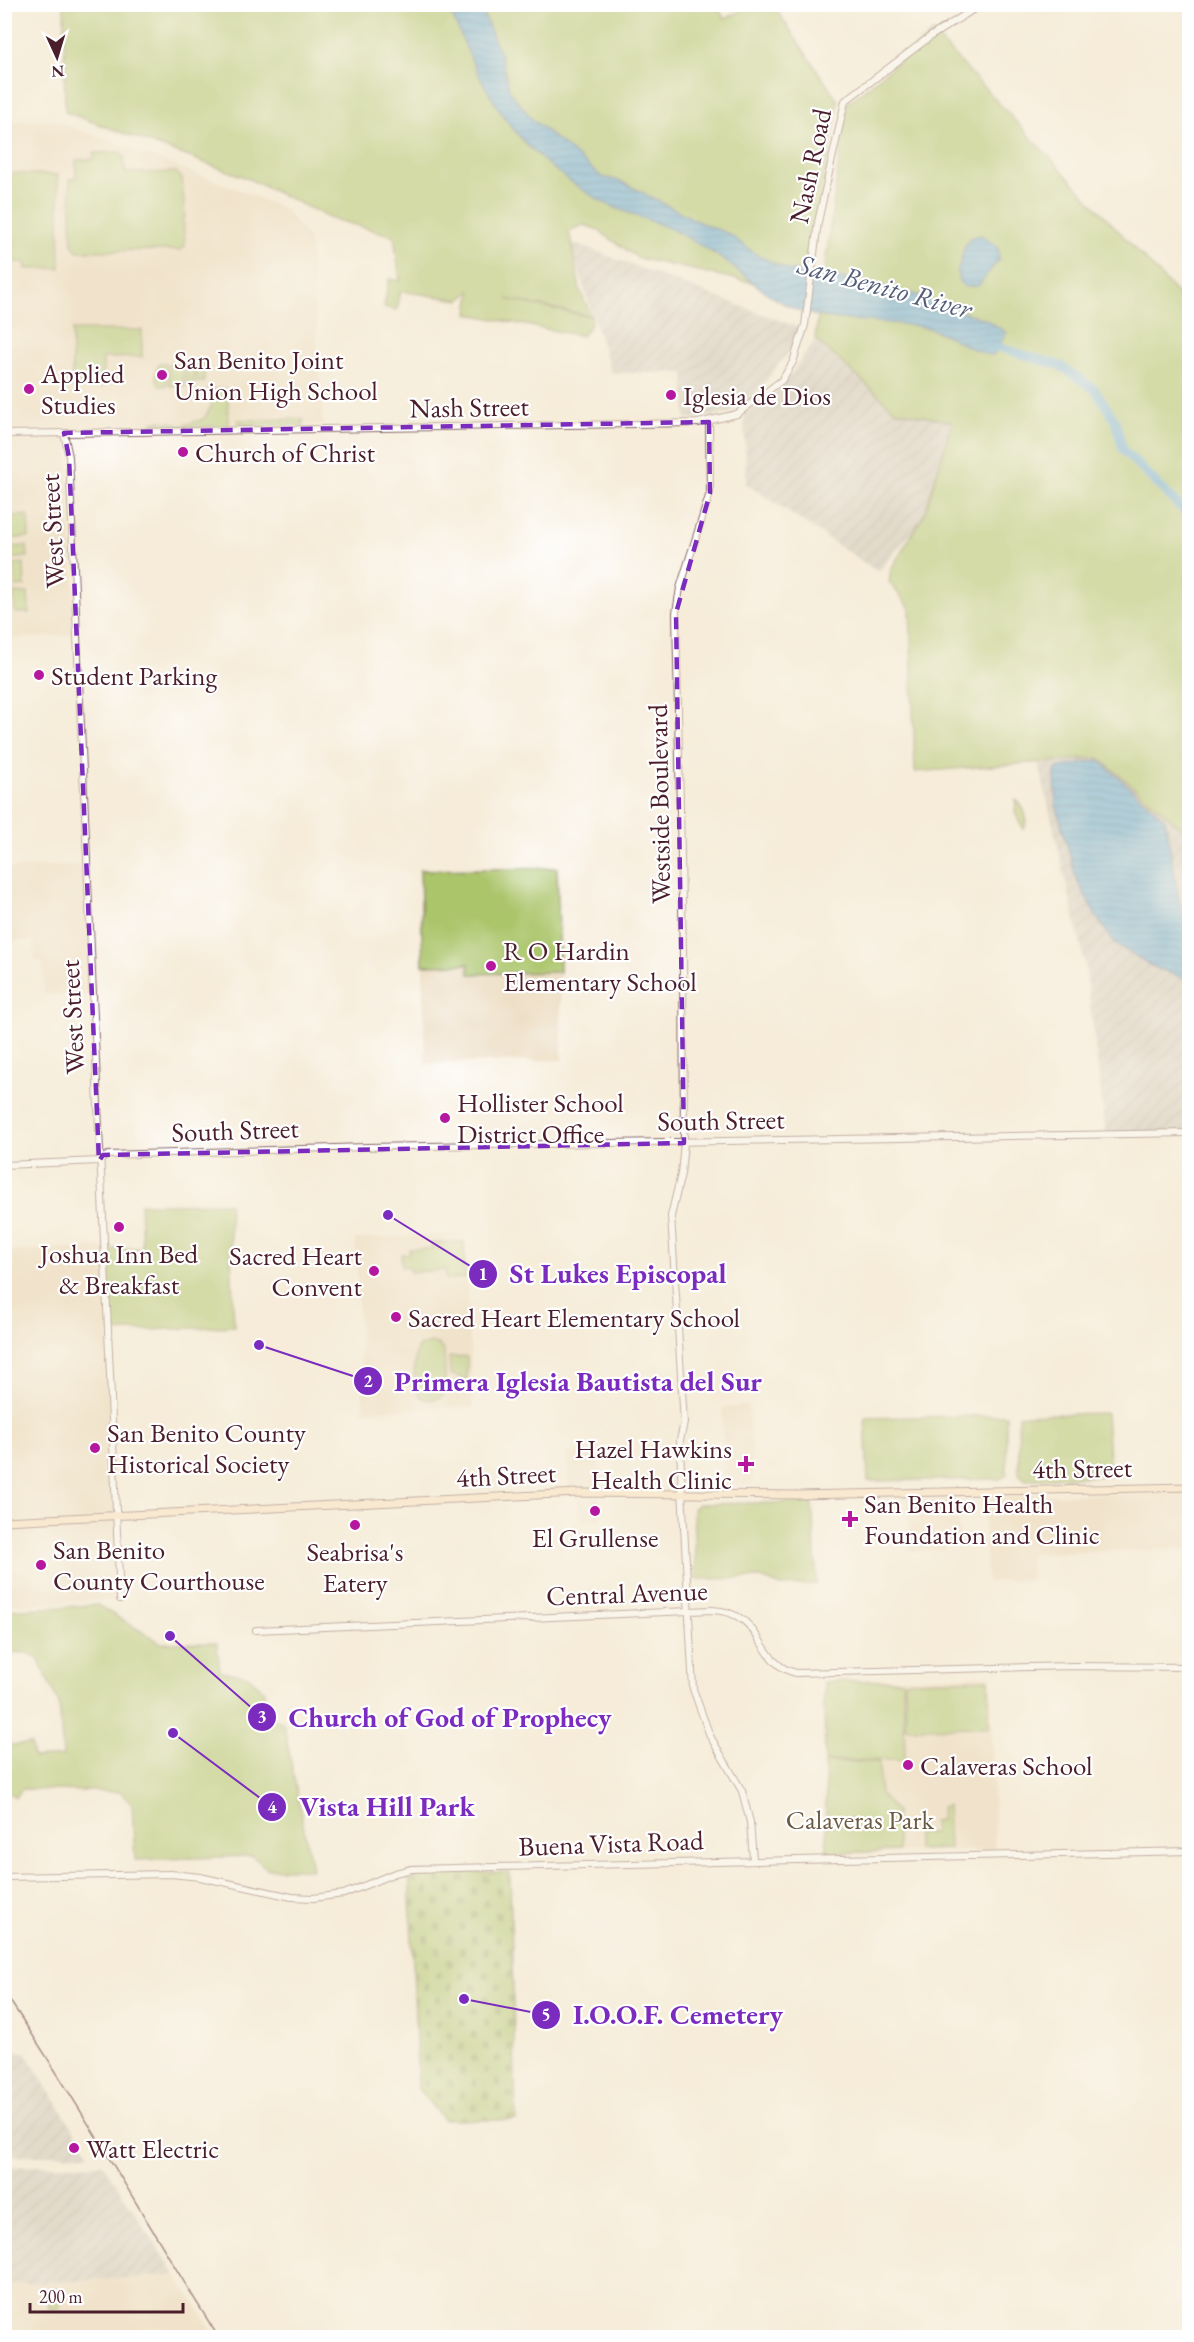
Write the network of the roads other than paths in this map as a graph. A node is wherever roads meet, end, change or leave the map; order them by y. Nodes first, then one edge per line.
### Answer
1 (982, 4) edge
2 (737, 414) joint
3 (710, 422) junction
4 (64, 433) junction
5 (4, 434) edge
6 (1190, 1133) edge
7 (684, 1143) junction
8 (99, 1161) junction
9 (4, 1165) edge
10 (1190, 1487) edge
11 (681, 1496) junction
12 (115, 1514) junction
13 (4, 1521) edge
14 (120, 1599) dead end
15 (688, 1611) junction
16 (256, 1630) dead end
17 (1190, 1667) edge
18 (1190, 1851) edge
19 (753, 1859) junction
20 (4, 1877) edge

1 - 2 street, Nash Road
2 - 3 street, Nash Street
3 - 4 street, Nash Street
3 - 7 street, Westside Boulevard
4 - 5 street
4 - 8 street, West Street
6 - 7 street, South Street
7 - 8 street, South Street
7 - 11 street, Westside Boulevard
8 - 9 street, South Street
8 - 12 street, West Street
10 - 11 main road, 4th Street
11 - 12 main road, 4th Street
11 - 15 street, Westside Boulevard
12 - 13 main road, 4th Street
12 - 14 street, West Street
15 - 16 street, Central Avenue
15 - 17 street, Central Avenue
15 - 19 street, Westside Boulevard
18 - 19 street, Buena Vista Road
19 - 20 street, Buena Vista Road

